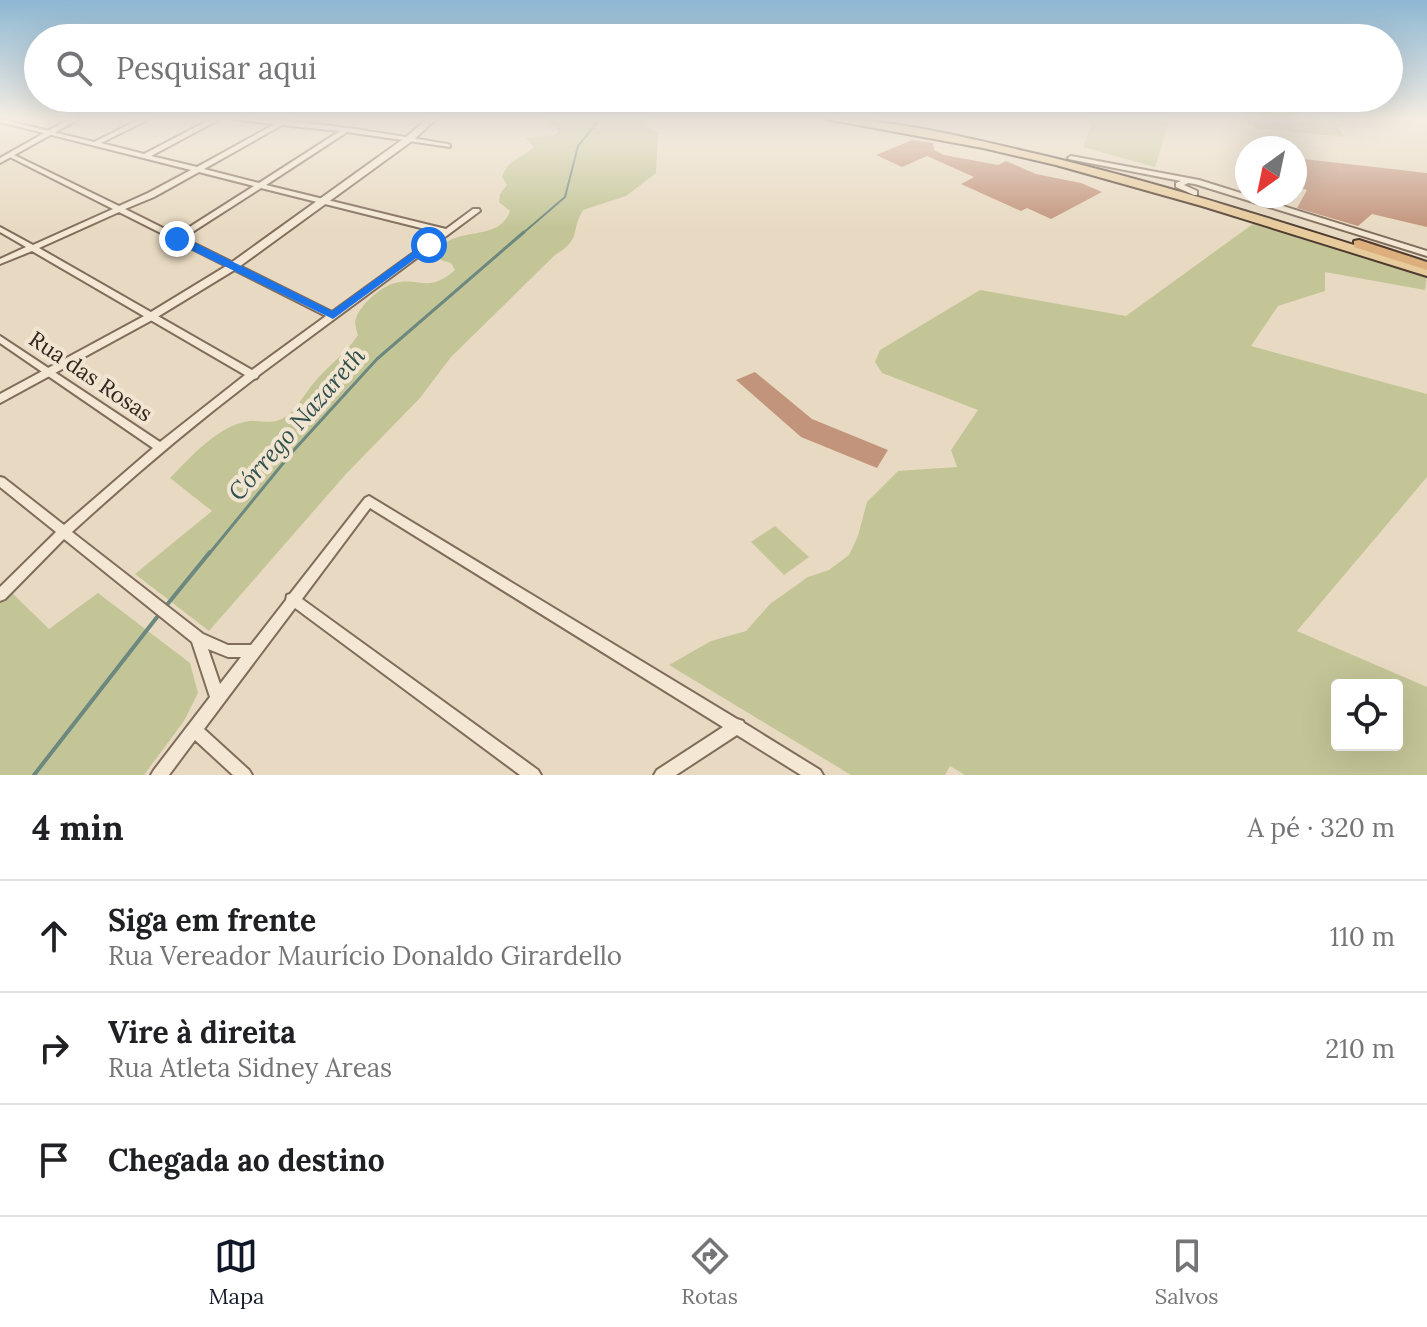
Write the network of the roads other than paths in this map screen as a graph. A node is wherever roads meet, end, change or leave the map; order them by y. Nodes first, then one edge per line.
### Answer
1 (10, 155) joint
2 (141, 155) edge
3 (225, 155) edge
4 (306, 155) edge
5 (387, 155) edge
6 (1035, 155) edge
7 (1058, 155) edge
8 (145, 156) joint
9 (0, 161) edge
10 (198, 170) junction
11 (257, 186) junction
12 (1195, 188) junction
13 (322, 202) junction
14 (120, 210) junction
15 (476, 211) dead end
16 (0, 229) edge
17 (447, 232) junction
18 (177, 239) junction
19 (1359, 244) joint
20 (34, 247) junction
21 (1427, 254) edge
22 (0, 262) edge
23 (1427, 264) edge
24 (232, 267) junction
25 (1427, 272) edge
26 (333, 316) junction
27 (150, 317) junction
28 (0, 339) edge
29 (49, 373) junction
30 (254, 376) junction
31 (0, 399) edge
32 (160, 447) junction
33 (0, 481) edge
34 (63, 531) junction
35 (0, 595) edge
36 (292, 599) junction
37 (198, 638) junction
38 (254, 651) junction
39 (217, 697) junction
40 (738, 726) junction
41 (193, 729) junction
42 (159, 775) edge
43 (244, 775) edge
44 (533, 775) edge
45 (662, 775) edge
46 (815, 775) edge

1 - 9 street
1 - 14 street
2 - 8 street
3 - 10 street
4 - 11 street
5 - 13 street
6 - 25 main road
7 - 12 main road
8 - 10 street
10 - 11 street
10 - 14 street
11 - 13 street
11 - 18 street
12 - 19 main road
12 - 21 street
13 - 17 street
13 - 24 street
14 - 18 street
14 - 20 street
15 - 17 street
16 - 20 street
17 - 26 street
18 - 24 street
19 - 23 highway
20 - 22 street
20 - 27 street
24 - 26 street
24 - 27 street
26 - 30 street
27 - 29 street
27 - 30 street
28 - 29 street, Rua das Rosas
29 - 31 street
29 - 32 street, Rua das Rosas
30 - 32 street
32 - 34 street
33 - 34 street
34 - 35 street
34 - 37 street
36 - 38 street
36 - 40 street
36 - 44 street
37 - 38 street
37 - 39 street
38 - 39 street
39 - 41 street
40 - 45 street
40 - 46 street
41 - 42 street
41 - 43 street

